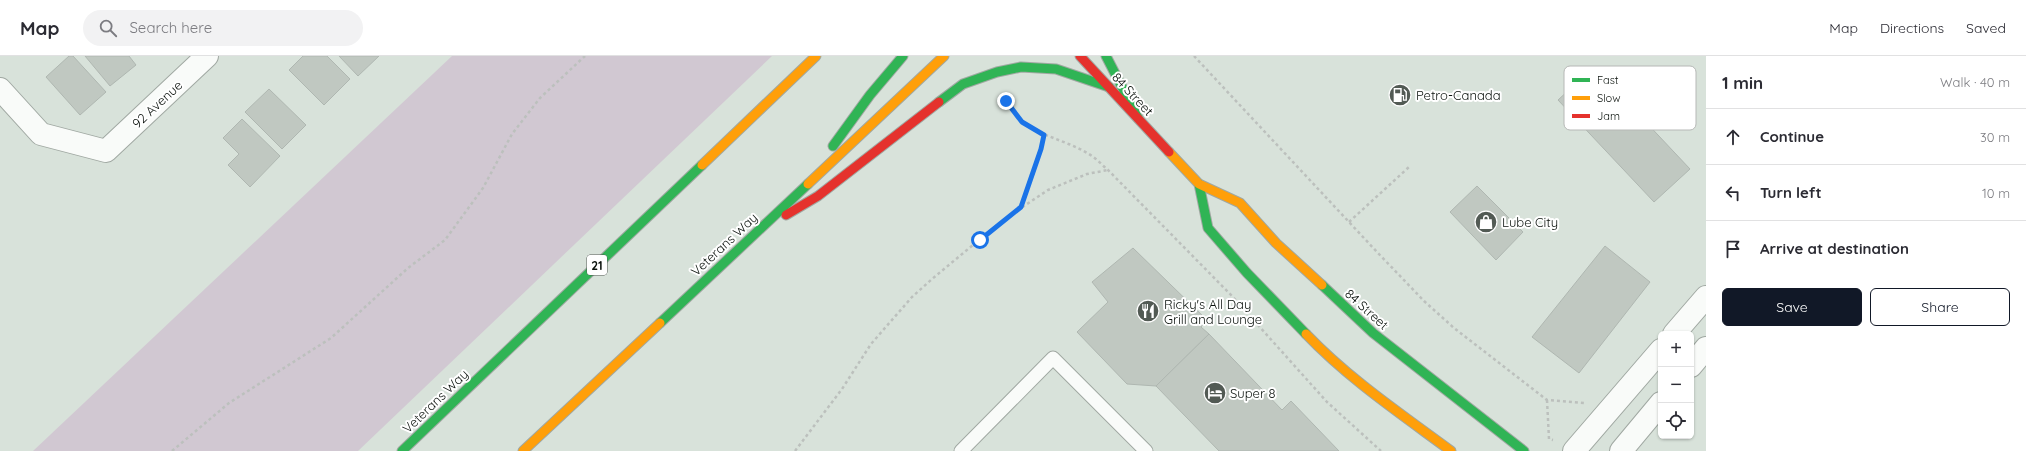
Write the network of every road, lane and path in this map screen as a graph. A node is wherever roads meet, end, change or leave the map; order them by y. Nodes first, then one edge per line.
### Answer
1 (207, 56) edge
2 (585, 56) edge
3 (804, 56) edge
4 (816, 56) edge
5 (903, 56) edge
6 (944, 56) edge
7 (1080, 56) edge
8 (1106, 56) edge
9 (1194, 56) edge
10 (997, 72) junction
11 (791, 79) junction
12 (1109, 87) junction
13 (0, 89) edge
14 (1138, 118) junction
15 (1044, 135) junction
16 (1409, 167) dead end
17 (1108, 170) junction
18 (1199, 184) junction
19 (805, 186) junction
20 (1021, 207) junction
21 (1349, 222) junction
22 (751, 236) junction
23 (1706, 297) edge
24 (1677, 331) edge
25 (1706, 348) edge
26 (1658, 353) edge
27 (1694, 362) edge
28 (1547, 400) junction
29 (1658, 407) edge
30 (1580, 409) dead end
31 (1566, 446) edge
32 (172, 451) edge
33 (402, 451) edge
34 (523, 451) edge
35 (795, 451) edge
36 (961, 451) edge
37 (1146, 451) edge
38 (1381, 451) edge
39 (1451, 451) edge
40 (1524, 451) edge
41 (1621, 451) edge

1 - 13 street, 92 Avenue
2 - 32 path
3 - 11 main road
4 - 11 main road, Veterans Way / 21
5 - 19 main road
6 - 19 main road, Veterans Way
7 - 12 main road, 84 Street
8 - 14 main road
9 - 21 path
10 - 12 main road
10 - 15 path
10 - 22 main road
11 - 33 main road, Veterans Way / 21
12 - 14 main road, 84 Street
14 - 18 main road, 84 Street
15 - 17 path
15 - 20 path
16 - 21 path
17 - 20 path
17 - 38 path
18 - 39 main road
18 - 40 main road, 84 Street
19 - 22 main road, Veterans Way
20 - 35 path
21 - 28 path
22 - 34 main road, Veterans Way
23 - 24 street
25 - 27 street
26 - 31 street
28 - 30 path
28 - 31 path
29 - 41 street
36 - 37 lane

